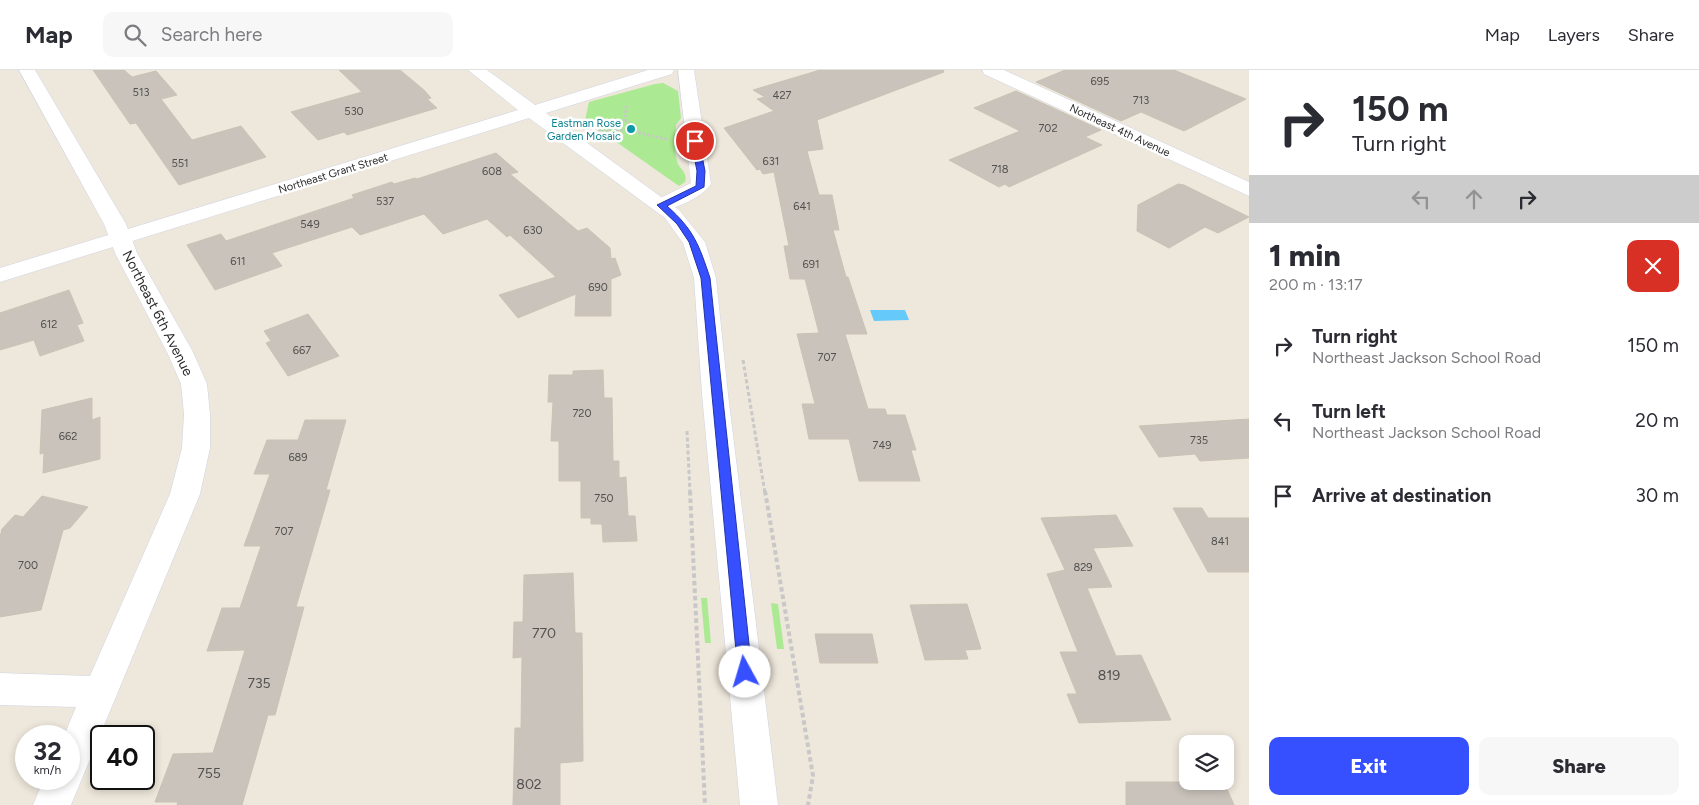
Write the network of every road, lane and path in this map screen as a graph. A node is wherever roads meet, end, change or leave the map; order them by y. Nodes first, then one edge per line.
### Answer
1 (27, 70) edge
2 (476, 70) edge
3 (666, 70) edge
4 (686, 70) edge
5 (990, 70) edge
6 (624, 108) dead end
7 (533, 111) junction
8 (597, 131) dead end
9 (640, 132) junction
10 (679, 142) dead end
11 (1249, 190) edge
12 (661, 205) junction
13 (121, 238) junction
14 (0, 275) edge
15 (742, 351) dead end
16 (687, 428) dead end
17 (0, 689) edge
18 (100, 692) junction
19 (80, 740) edge
20 (58, 790) edge
21 (52, 805) edge
22 (705, 805) edge
23 (759, 805) edge
24 (808, 805) edge

1 - 13 street, Northeast 6th Avenue
2 - 7 street
3 - 7 street, Northeast Grant Street
4 - 12 street
5 - 11 street, Northeast 4th Avenue
6 - 9 path
7 - 12 street
7 - 13 street, Northeast Grant Street
8 - 9 path
9 - 10 path
12 - 23 street
13 - 14 street, Northeast Grant Street
13 - 18 street, Northeast 6th Avenue
15 - 24 path
16 - 22 path
17 - 18 street
18 - 19 street, Northeast 6th Avenue
20 - 21 street

